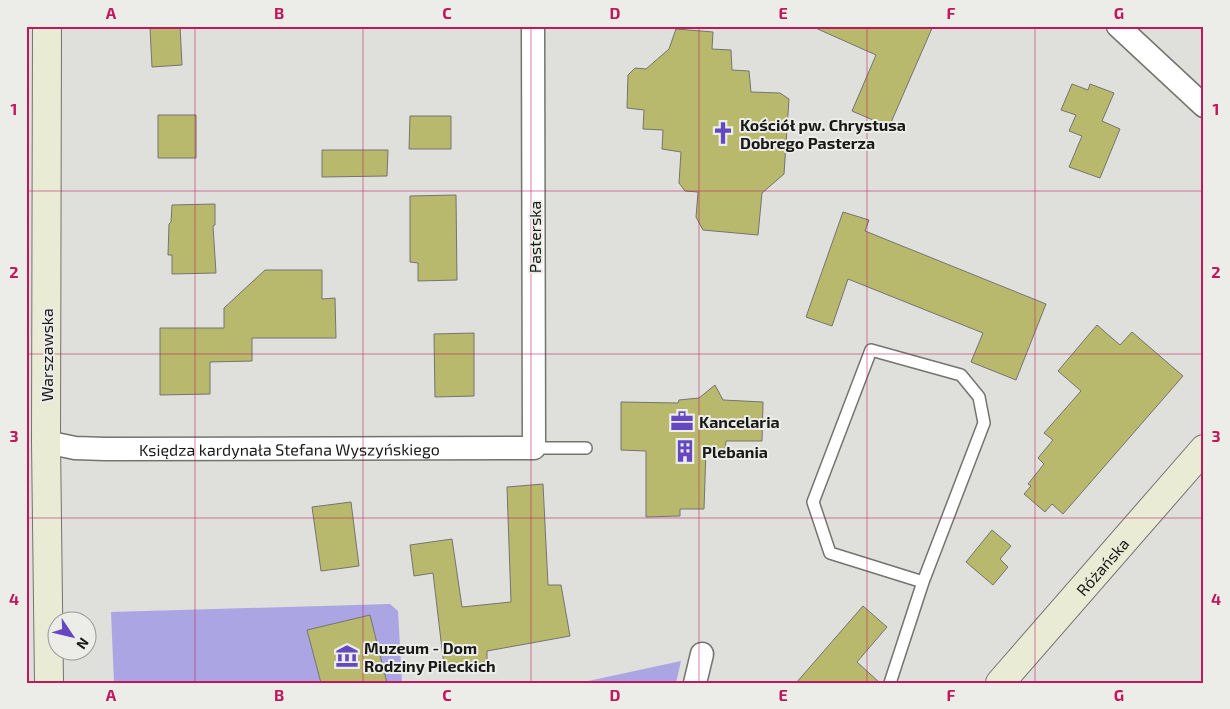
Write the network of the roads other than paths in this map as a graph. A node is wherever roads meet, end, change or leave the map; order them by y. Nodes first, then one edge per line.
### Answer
1 (47, 26) edge
2 (533, 26) edge
3 (1118, 26) edge
4 (1204, 106) edge
5 (36, 439) edge
6 (534, 448) junction
7 (586, 448) dead end
8 (1204, 449) edge
9 (923, 582) junction
10 (702, 654) dead end
11 (49, 683) edge
12 (695, 683) edge
13 (890, 683) edge
14 (1000, 683) edge

1 - 5 street, Warszawska
2 - 6 street, Pasterska
3 - 4 street
5 - 6 street, Księdza kardynała Stefana Wyszyńskiego
5 - 11 street, Warszawska
6 - 7 lane
8 - 14 street, Różańska
9 - 9 lane
9 - 13 lane
10 - 12 street

